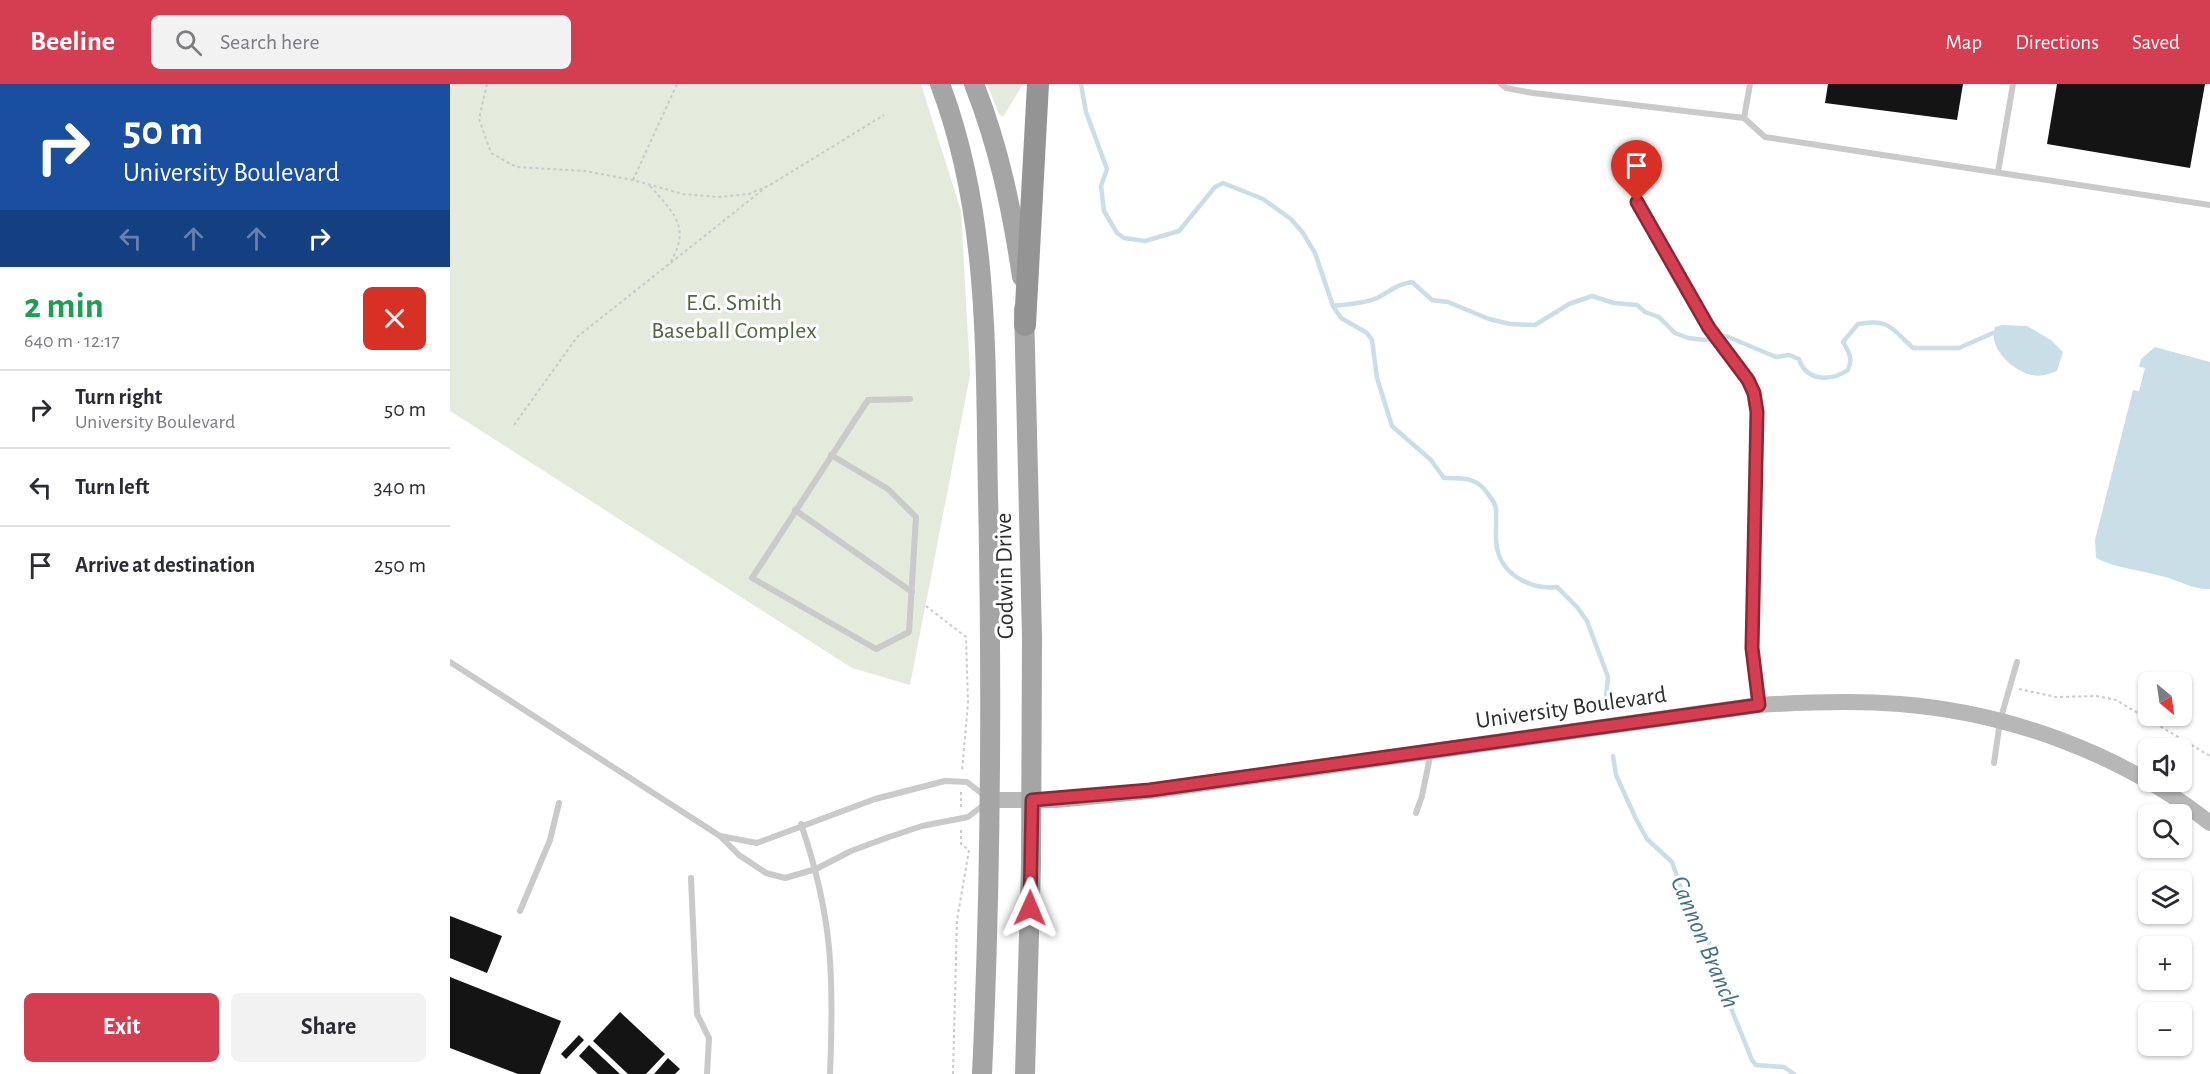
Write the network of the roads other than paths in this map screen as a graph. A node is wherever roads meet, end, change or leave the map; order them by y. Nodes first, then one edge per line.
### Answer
1 (940, 84) edge
2 (974, 84) edge
3 (1038, 84) edge
4 (1501, 84) edge
5 (1750, 84) edge
6 (2013, 84) edge
7 (1744, 118) junction
8 (1998, 172) junction
9 (1637, 202) dead end
10 (2210, 205) edge
11 (1025, 325) junction
12 (910, 399) dead end
13 (831, 455) junction
14 (795, 510) junction
15 (912, 592) junction
16 (450, 662) edge
17 (2017, 662) dead end
18 (1759, 705) junction
19 (2000, 721) junction
20 (1431, 752) junction
21 (1994, 763) dead end
22 (990, 800) junction
23 (1032, 800) junction
24 (559, 803) dead end
25 (1416, 813) dead end
26 (2210, 823) edge
27 (801, 825) junction
28 (720, 836) junction
29 (816, 869) junction
30 (691, 878) dead end
31 (520, 911) dead end
32 (707, 1074) edge
33 (830, 1074) edge
34 (982, 1074) edge
35 (1025, 1074) edge

1 - 22 main road, Godwin Drive
2 - 11 main road, Godwin Drive
3 - 11 highway
4 - 7 lane
5 - 7 lane
6 - 8 lane
7 - 8 lane
8 - 10 lane
9 - 18 lane
11 - 23 main road, Godwin Drive
12 - 13 lane
13 - 14 lane
13 - 15 lane
14 - 15 lane
14 - 15 lane
16 - 28 lane
17 - 19 lane
18 - 19 main road, University Boulevard
18 - 20 main road, University Boulevard
19 - 21 lane
19 - 26 main road, University Boulevard
20 - 23 main road, University Boulevard
20 - 25 lane
22 - 23 main road, University Boulevard
22 - 27 lane
22 - 29 lane
22 - 34 main road, Godwin Drive
23 - 35 main road, Godwin Drive
24 - 31 lane
27 - 28 lane
27 - 29 lane
28 - 29 lane
29 - 33 lane
30 - 32 lane

